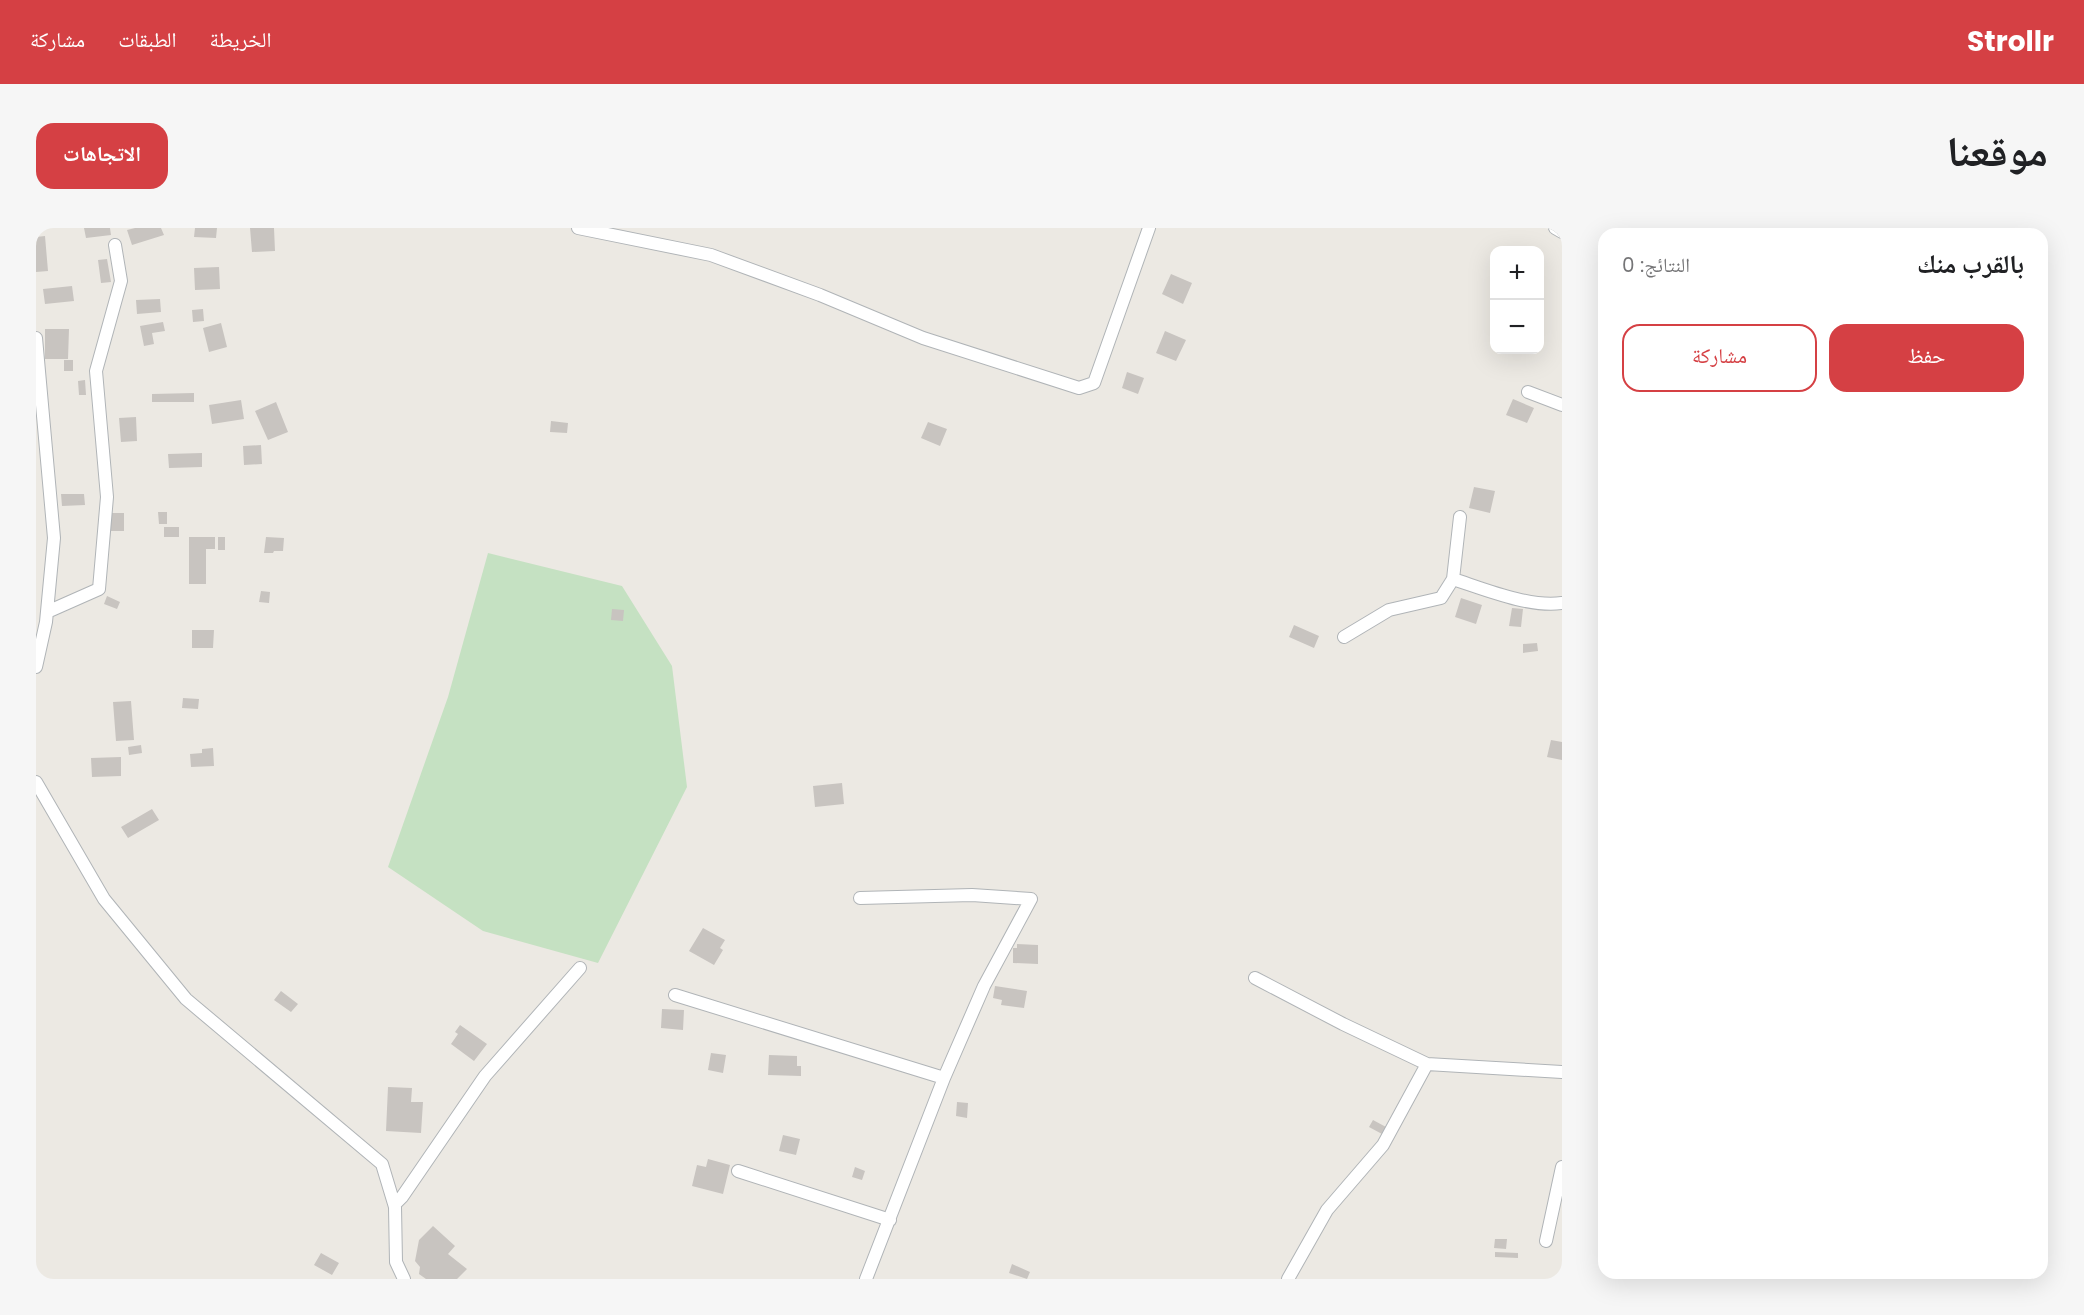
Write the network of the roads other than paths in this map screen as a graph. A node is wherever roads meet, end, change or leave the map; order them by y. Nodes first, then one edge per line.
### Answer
1 (578, 228) edge
2 (1149, 228) edge
3 (1555, 228) edge
4 (1562, 231) edge
5 (115, 245) dead end
6 (36, 338) edge
7 (1528, 392) dead end
8 (1562, 405) edge
9 (1460, 517) dead end
10 (1453, 579) junction
11 (1562, 603) edge
12 (47, 612) junction
13 (1344, 637) dead end
14 (36, 667) edge
15 (36, 782) edge
16 (860, 898) dead end
17 (580, 968) dead end
18 (1255, 978) dead end
19 (675, 995) dead end
20 (1427, 1064) junction
21 (1562, 1072) edge
22 (945, 1078) junction
23 (1562, 1167) edge
24 (738, 1171) dead end
25 (394, 1204) junction
26 (890, 1220) junction
27 (1546, 1241) dead end
28 (404, 1279) edge
29 (866, 1279) edge
30 (1288, 1279) edge

1 - 2 street
3 - 4 street
5 - 12 street
6 - 12 street
7 - 8 street
9 - 10 street
10 - 11 street
10 - 13 street
12 - 14 street
15 - 25 street
16 - 22 street
17 - 25 street
18 - 20 street
19 - 22 street
20 - 21 street
20 - 30 street
22 - 26 street
23 - 27 street
24 - 26 street
25 - 28 street
26 - 29 street

